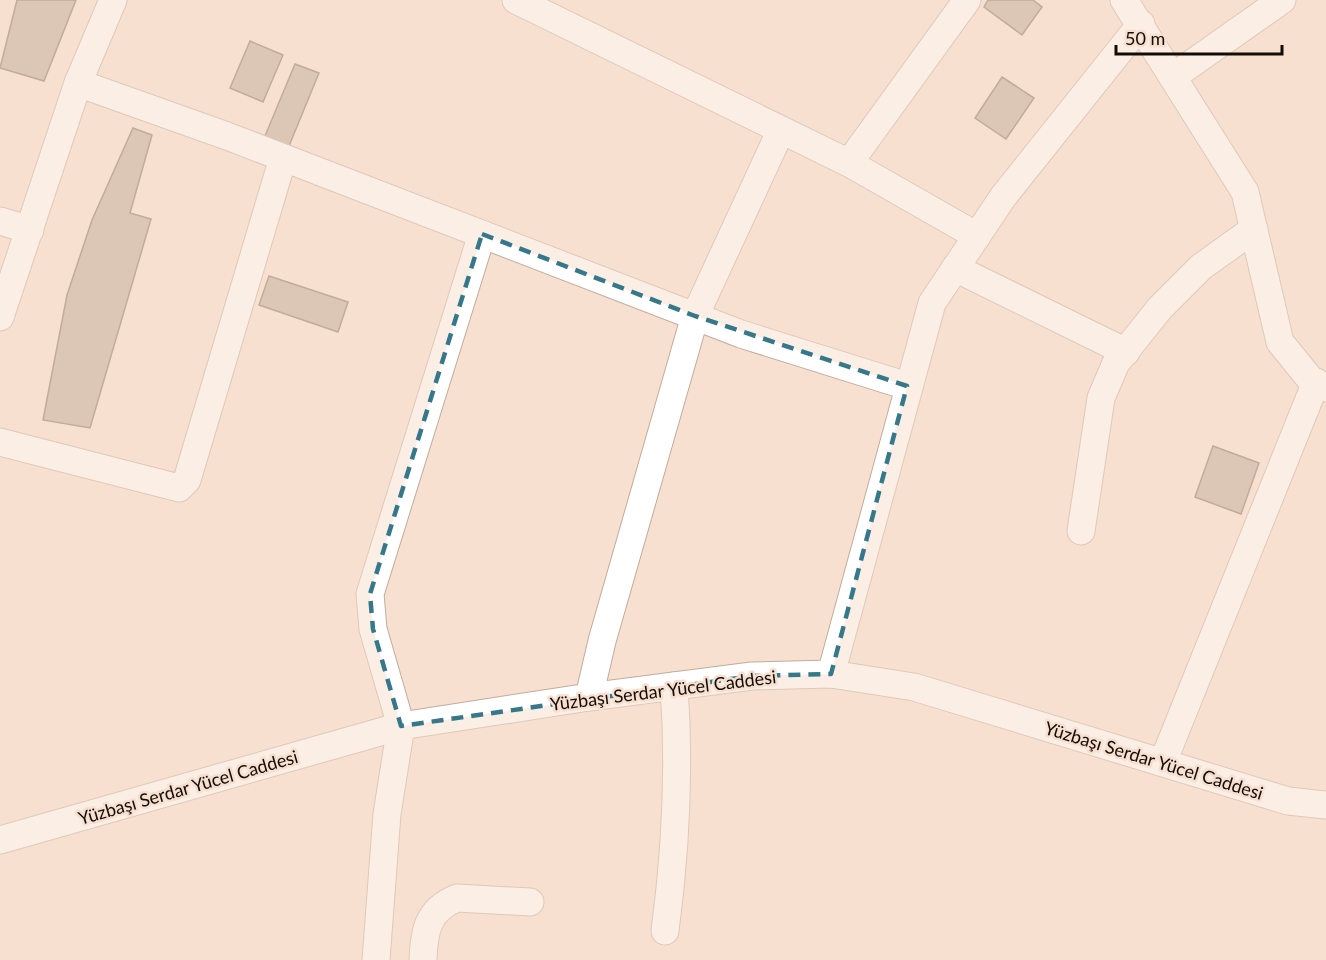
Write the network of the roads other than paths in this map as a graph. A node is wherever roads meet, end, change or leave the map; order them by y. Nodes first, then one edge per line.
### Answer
1 (114, 0) edge
2 (516, 0) edge
3 (967, 0) edge
4 (1124, 0) edge
5 (1282, 0) edge
6 (1140, 24) junction
7 (1174, 76) junction
8 (78, 83) junction
9 (780, 130) junction
10 (283, 158) junction
11 (849, 163) junction
12 (0, 221) edge
13 (1254, 229) junction
14 (30, 230) junction
15 (482, 234) junction
16 (977, 236) junction
17 (956, 268) junction
18 (694, 316) junction
19 (0, 317) edge
20 (1126, 352) junction
21 (1321, 385) edge
22 (907, 386) junction
23 (0, 442) edge
24 (1081, 531) dead end
25 (831, 674) junction
26 (674, 686) junction
27 (589, 697) junction
28 (401, 726) junction
29 (1163, 762) junction
30 (1326, 805) edge
31 (0, 840) edge
32 (530, 902) dead end
33 (665, 931) dead end
34 (376, 960) edge
35 (423, 960) edge

1 - 8 street
2 - 9 street
3 - 11 street
4 - 6 street
5 - 7 street
6 - 7 street
6 - 16 street
7 - 13 street
8 - 10 street
8 - 14 street
9 - 11 street
9 - 18 street
10 - 15 street
10 - 23 street
11 - 16 street
12 - 14 street
13 - 20 street
13 - 21 street
14 - 19 street
15 - 18 street
15 - 28 street
16 - 17 street
17 - 20 street
17 - 22 street
18 - 22 street
18 - 27 street
20 - 24 street
21 - 29 street
22 - 25 street
25 - 26 street, Yüzbaşı Serdar Yücel Caddesi
25 - 29 street, Yüzbaşı Serdar Yücel Caddesi
26 - 27 street, Yüzbaşı Serdar Yücel Caddesi
26 - 33 street
27 - 28 street, Yüzbaşı Serdar Yücel Caddesi
28 - 31 street, Yüzbaşı Serdar Yücel Caddesi
28 - 34 street
29 - 30 street, Yüzbaşı Serdar Yücel Caddesi
32 - 35 street

